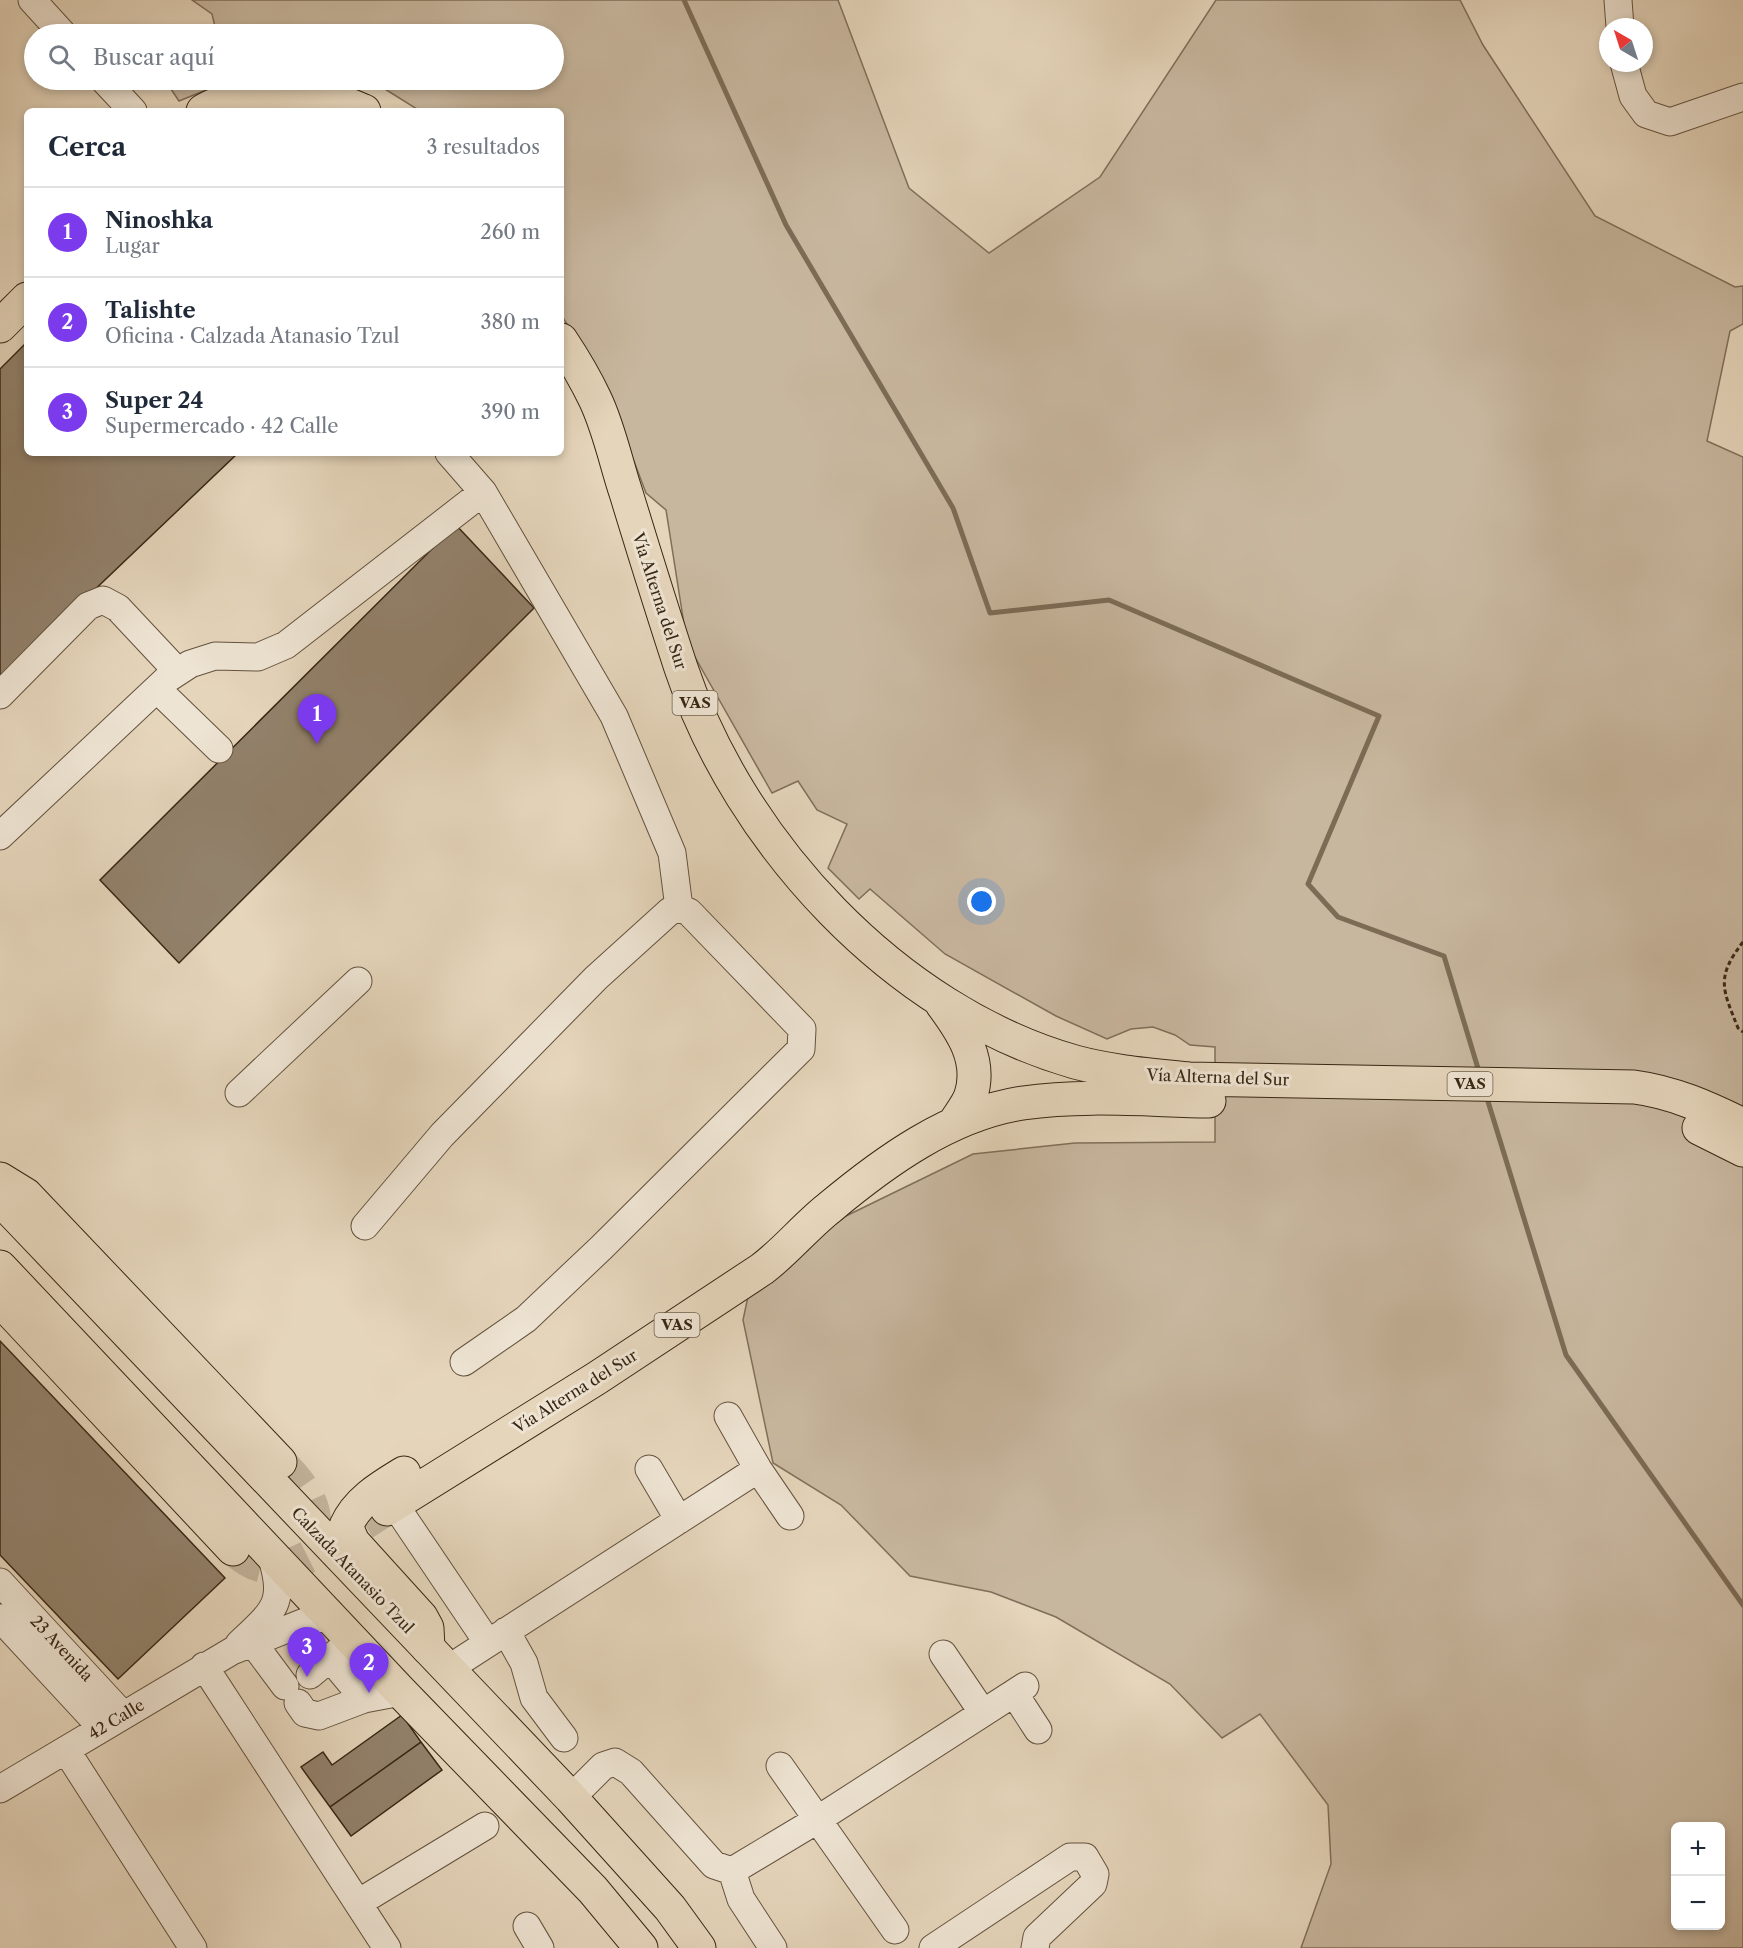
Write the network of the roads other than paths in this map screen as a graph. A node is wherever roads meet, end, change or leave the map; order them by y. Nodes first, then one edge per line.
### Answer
1 (32, 0) edge
2 (1618, 0) edge
3 (1619, 18) edge
4 (54, 24) edge
5 (1626, 72) edge
6 (113, 90) edge
7 (1743, 97) edge
8 (130, 108) edge
9 (207, 108) edge
10 (356, 108) edge
11 (24, 302) edge
12 (0, 326) edge
13 (564, 344) edge
14 (452, 456) edge
15 (483, 492) junction
16 (168, 680) junction
17 (0, 695) edge
18 (219, 749) dead end
19 (0, 836) edge
20 (680, 908) junction
21 (358, 981) dead end
22 (939, 1000) junction
23 (1191, 1090) junction
24 (239, 1093) dead end
25 (954, 1124) junction
26 (1728, 1130) edge
27 (1743, 1150) edge
28 (0, 1179) edge
29 (0, 1199) edge
30 (827, 1209) junction
31 (365, 1226) dead end
32 (0, 1267) edge
33 (0, 1300) edge
34 (464, 1362) dead end
35 (728, 1416) dead end
36 (280, 1462) tunnel mouth
37 (649, 1469) dead end
38 (758, 1469) junction
39 (395, 1513) joint
40 (790, 1516) dead end
41 (679, 1520) junction
42 (233, 1549) tunnel mouth
43 (269, 1549) junction
44 (3, 1601) edge
45 (497, 1637) junction
46 (243, 1647) junction
47 (331, 1648) junction
48 (943, 1654) dead end
49 (438, 1658) junction
50 (204, 1666) junction
51 (401, 1692) junction
52 (364, 1699) junction
53 (983, 1713) junction
54 (112, 1721) junction
55 (1038, 1730) dead end
56 (564, 1738) dead end
57 (66, 1750) junction
58 (780, 1766) dead end
59 (0, 1789) edge
60 (571, 1797) junction
61 (817, 1820) junction
62 (485, 1826) dead end
63 (732, 1871) junction
64 (358, 1903) junction
65 (895, 1930) dead end
66 (192, 1948) edge
67 (387, 1948) edge
68 (641, 1948) edge
69 (699, 1948) edge
70 (773, 1948) edge
71 (933, 1948) edge
72 (1035, 1948) edge

1 - 4 street
2 - 3 street
5 - 7 street
6 - 8 street
9 - 10 main road
11 - 12 main road
13 - 22 main road, Vía Alterna del Sur / VAS
14 - 15 street
15 - 16 street
15 - 20 street
16 - 17 street
16 - 18 street
16 - 19 street
20 - 31 street
20 - 34 street
21 - 24 street
22 - 23 main road, Vía Alterna del Sur / VAS
22 - 25 main road
23 - 25 main road, Vía Alterna del Sur / VAS
23 - 26 main road, Vía Alterna del Sur / VAS
25 - 30 main road, Vía Alterna del Sur / VAS
26 - 27 main road, Vía Alterna del Sur / VAS
28 - 36 main road
29 - 49 main road, Calzada Atanasio Tzul
30 - 39 main road, Vía Alterna del Sur / VAS
30 - 49 main road
32 - 43 main road
33 - 42 main road
35 - 38 street
37 - 41 street
38 - 40 street
38 - 41 street
39 - 45 street
41 - 45 street
43 - 46 street, 42 Calle
43 - 47 main road
44 - 54 street, 23 Avenida
45 - 49 street
45 - 56 street
46 - 47 street, 42 Calle
46 - 50 street, 42 Calle
46 - 52 street
47 - 51 main road
47 - 52 street
48 - 53 street
49 - 60 main road, Calzada Atanasio Tzul
50 - 54 street, 42 Calle
50 - 64 street
51 - 52 street
51 - 68 main road
53 - 55 street
53 - 61 street
54 - 57 street, 42 Calle
57 - 59 street, 42 Calle
57 - 66 street
58 - 61 street
60 - 63 street
60 - 69 main road, Calzada Atanasio Tzul
61 - 63 street
61 - 65 street
62 - 64 street
63 - 70 street
64 - 67 street
71 - 72 street

